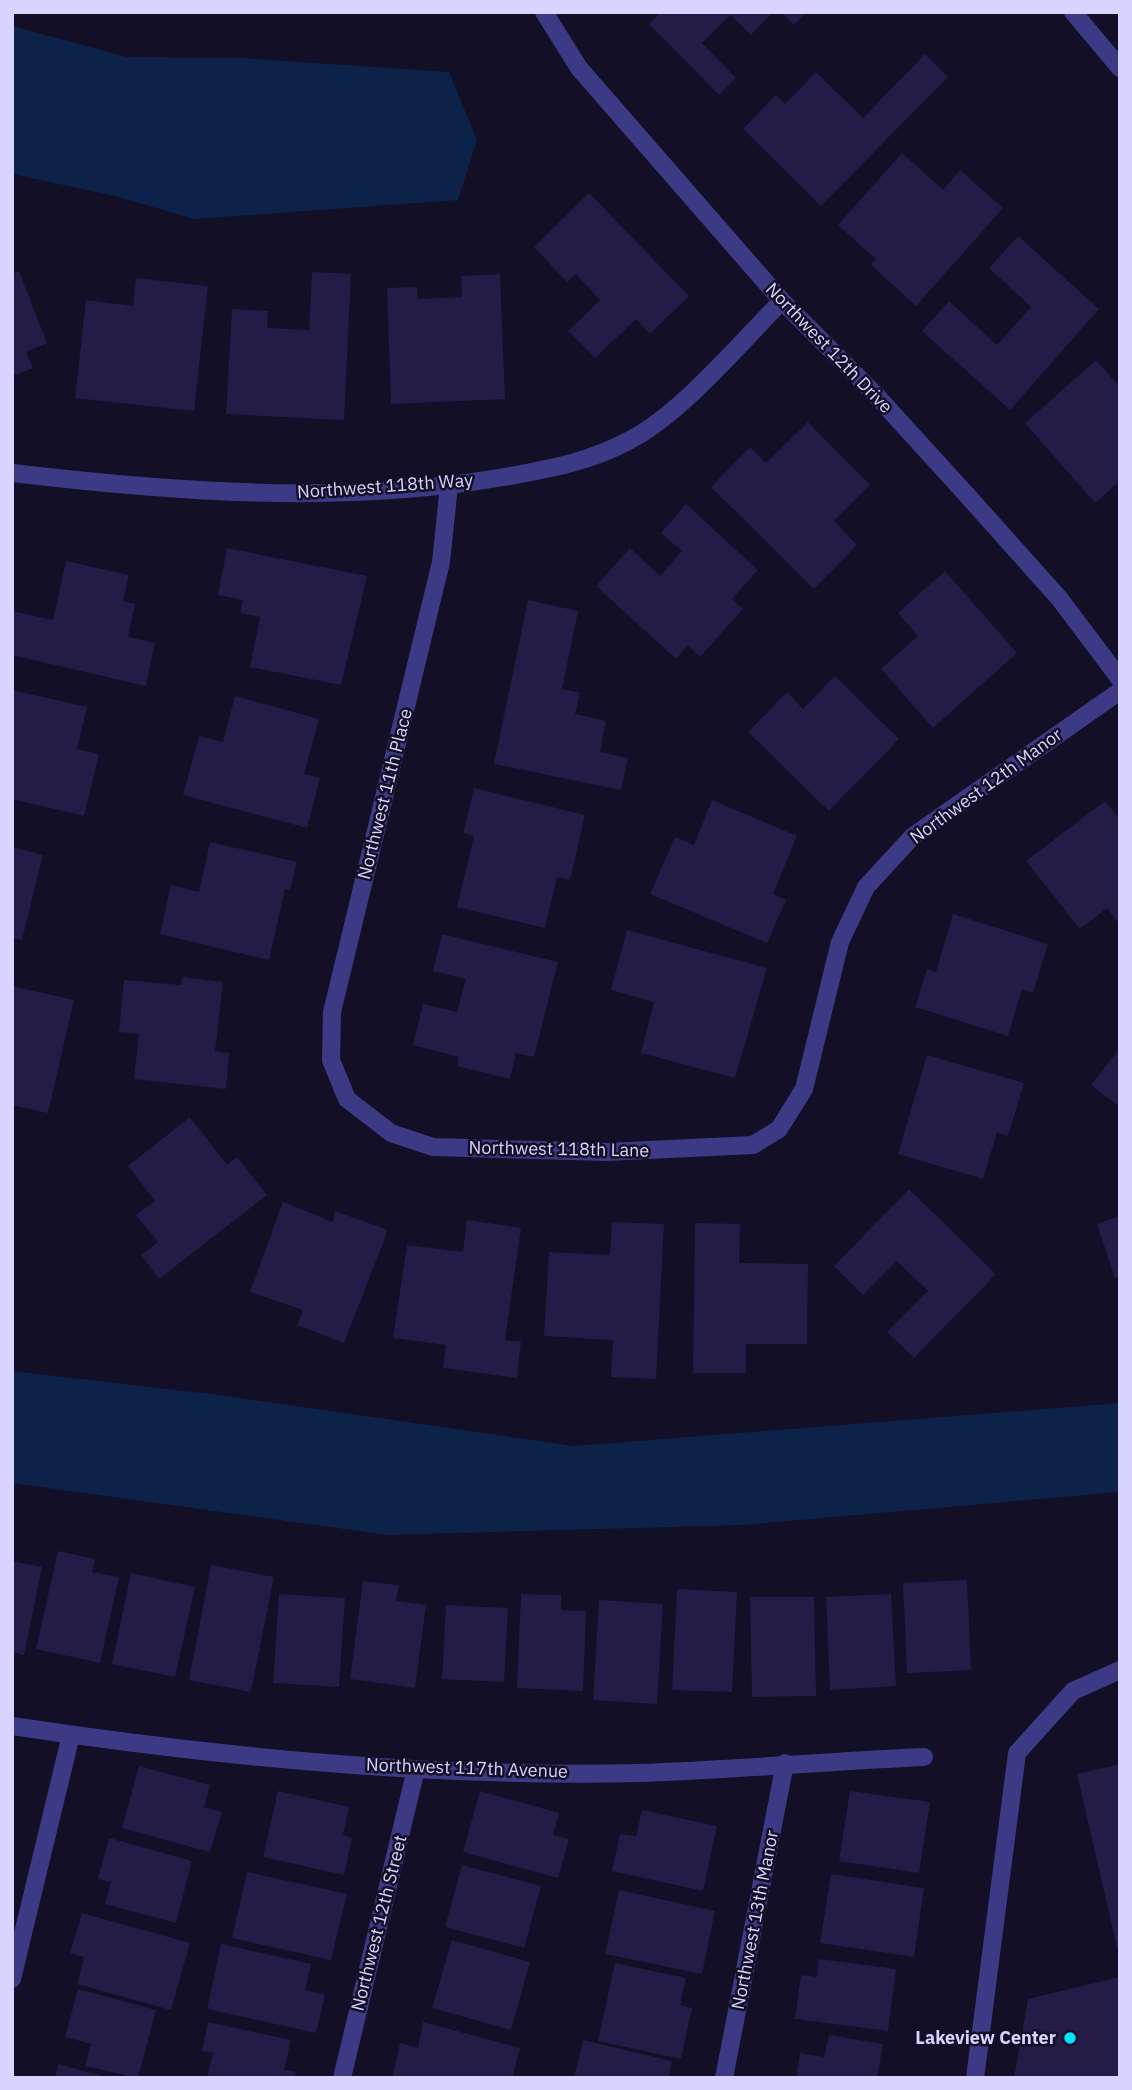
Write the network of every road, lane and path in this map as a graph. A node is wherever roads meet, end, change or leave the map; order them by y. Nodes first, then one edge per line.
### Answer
1 (544, 12) edge
2 (1073, 12) edge
3 (1120, 68) edge
4 (782, 301) junction
5 (12, 473) edge
6 (449, 486) junction
7 (1120, 679) edge
8 (1120, 691) edge
9 (347, 1099) joint
10 (779, 1129) joint
11 (1120, 1670) edge
12 (12, 1726) edge
13 (71, 1735) junction
14 (924, 1757) dead end
15 (785, 1763) junction
16 (416, 1769) junction
17 (12, 1979) edge
18 (342, 2078) edge
19 (724, 2078) edge
20 (975, 2078) edge

1 - 4 street, Northwest 12th Drive
2 - 3 street
4 - 6 street, Northwest 118th Way
4 - 7 street, Northwest 12th Drive
5 - 6 street, Northwest 118th Way
6 - 9 street, Northwest 11th Place
8 - 10 street, Northwest 12th Manor
9 - 10 street, Northwest 118th Lane
11 - 20 street
12 - 13 street, Northwest 117th Avenue
13 - 16 street, Northwest 117th Avenue
13 - 17 street
14 - 15 street, Northwest 117th Avenue
15 - 16 street, Northwest 117th Avenue
15 - 19 street, Northwest 13th Manor
16 - 18 street, Northwest 12th Street

